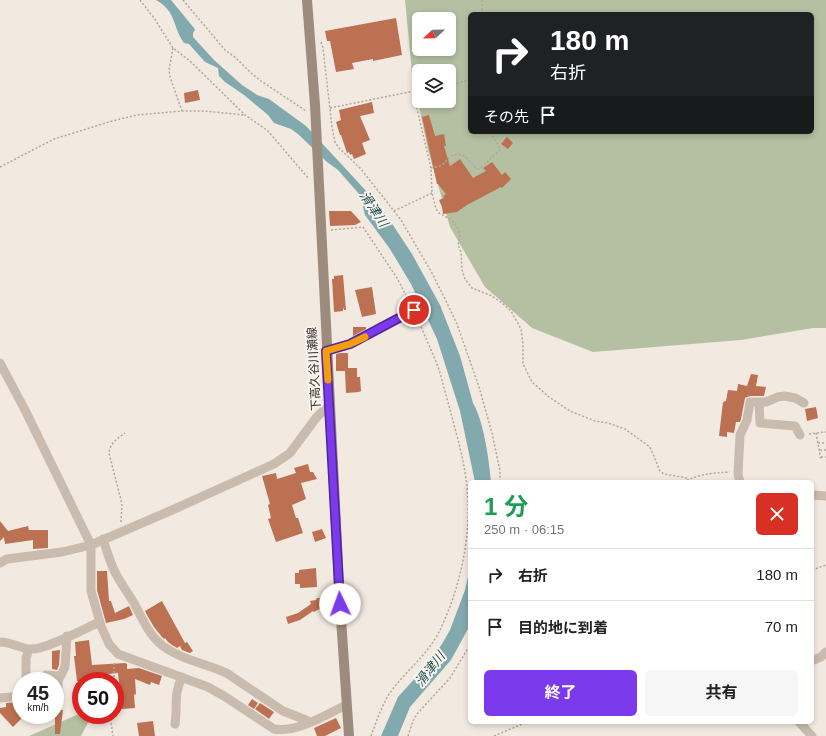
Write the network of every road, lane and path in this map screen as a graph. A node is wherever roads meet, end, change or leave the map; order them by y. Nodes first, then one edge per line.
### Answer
1 (140, 0) edge
2 (183, 0) edge
3 (307, 0) edge
4 (482, 0) edge
5 (482, 12) edge
6 (321, 42) dead end
7 (173, 48) junction
8 (468, 80) edge
9 (456, 83) edge
10 (412, 92) edge
11 (330, 108) junction
12 (416, 108) edge
13 (182, 111) junction
14 (245, 115) junction
15 (316, 121) junction
16 (492, 134) edge
17 (0, 168) edge
18 (431, 168) junction
19 (318, 182) junction
20 (432, 193) junction
21 (394, 211) junction
22 (321, 230) junction
23 (414, 310) junction
24 (326, 351) junction
25 (0, 363) edge
26 (759, 402) junction
27 (804, 403) dead end
28 (329, 405) junction
29 (125, 433) dead end
30 (816, 433) dead end
31 (800, 435) dead end
32 (818, 443) junction
33 (826, 443) edge
34 (820, 450) junction
35 (826, 450) edge
36 (826, 457) edge
37 (739, 472) junction
38 (500, 480) edge
39 (688, 480) joint
40 (740, 480) edge
41 (814, 495) edge
42 (826, 496) edge
43 (121, 532) junction
44 (103, 539) junction
45 (91, 545) junction
46 (0, 563) edge
47 (826, 564) edge
48 (814, 569) edge
49 (100, 622) junction
50 (67, 636) junction
51 (0, 642) edge
52 (468, 648) edge
53 (29, 649) junction
54 (115, 651) junction
55 (826, 652) edge
56 (814, 660) edge
57 (26, 672) edge
58 (62, 672) edge
59 (114, 672) edge
60 (182, 677) junction
61 (12, 697) edge
62 (0, 698) edge
63 (346, 706) junction
64 (309, 722) junction
65 (111, 724) edge
66 (175, 724) dead end
67 (522, 724) edge
68 (801, 724) edge
69 (283, 733) edge
70 (113, 736) edge
71 (349, 736) edge
72 (371, 736) edge
73 (408, 736) edge
74 (494, 736) edge
75 (812, 736) edge

1 - 7 path
2 - 15 path
3 - 15 main road, 下高久谷川瀬線
4 - 5 path
6 - 11 path
7 - 13 path
7 - 14 path
8 - 9 path
10 - 11 path
11 - 21 path
12 - 18 path
13 - 14 path
13 - 17 path
14 - 19 path
15 - 19 main road, 下高久谷川瀬線
16 - 18 path
18 - 20 path
19 - 22 main road, 下高久谷川瀬線
20 - 21 path
20 - 39 path
21 - 38 path
22 - 23 path
22 - 24 main road, 下高久谷川瀬線
23 - 24 street
23 - 72 path
24 - 28 main road, 下高久谷川瀬線
25 - 45 street
26 - 27 street
26 - 31 street
26 - 37 street
28 - 43 street
28 - 63 main road, 下高久谷川瀬線
29 - 43 path
30 - 32 path
32 - 33 path
32 - 34 path
34 - 35 path
34 - 36 path
37 - 39 path
37 - 40 street
41 - 42 street
43 - 44 street
44 - 45 street
44 - 64 street
45 - 46 street
45 - 49 street
47 - 48 path
49 - 50 street
49 - 54 street
50 - 53 street
50 - 58 street
51 - 53 street
52 - 73 path
53 - 57 street
54 - 59 path
54 - 60 street
55 - 56 street
60 - 66 street
60 - 69 street
61 - 62 street
63 - 64 street
63 - 71 main road, 下高久谷川瀬線
64 - 69 street
65 - 70 path
67 - 74 path
68 - 75 street

